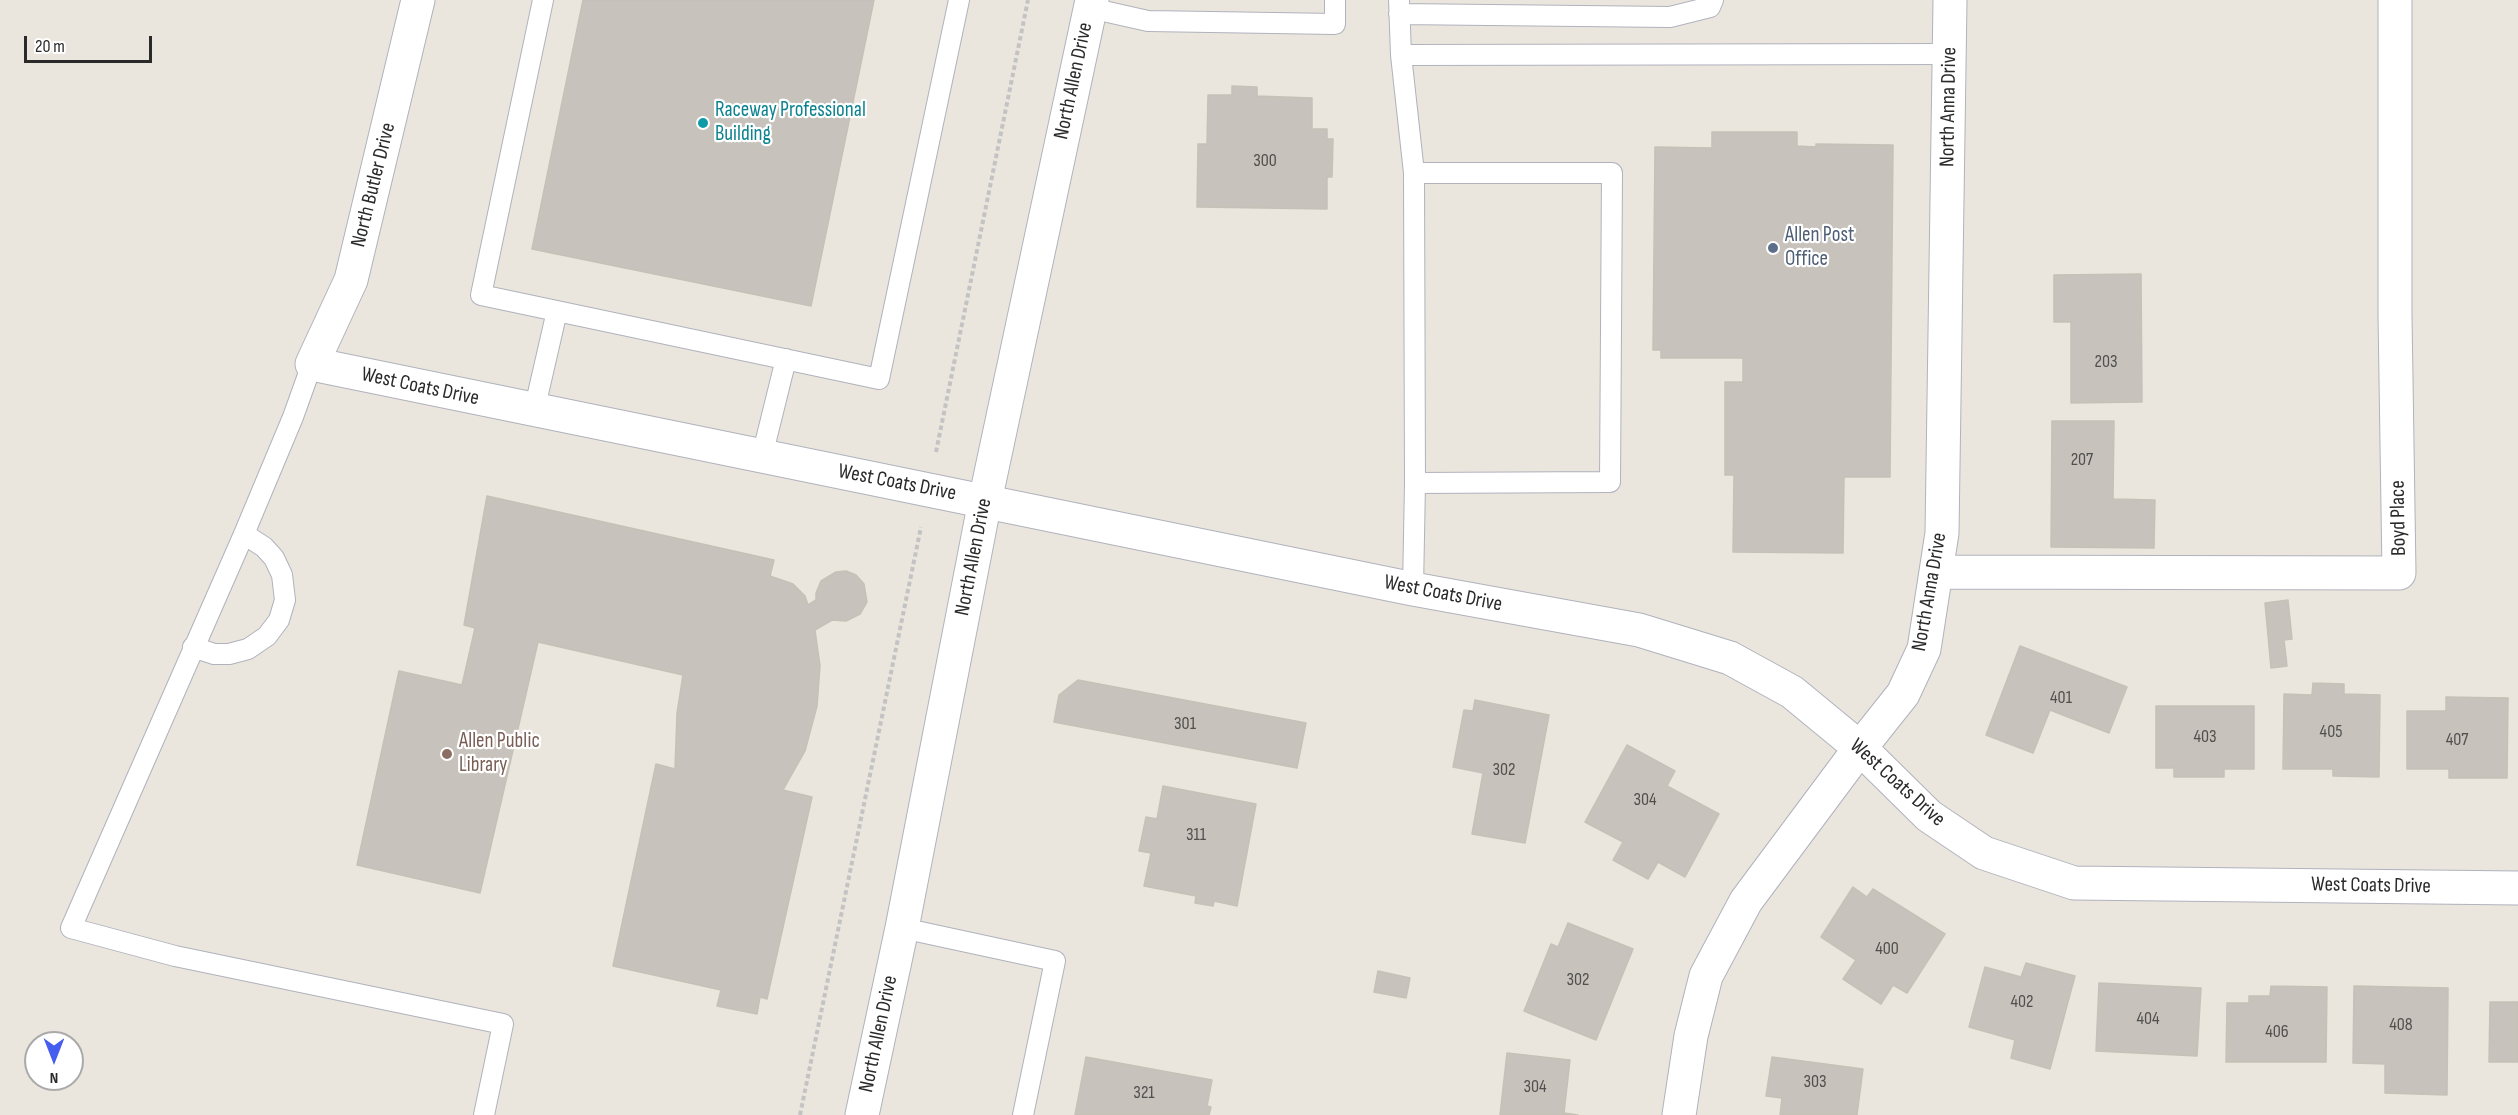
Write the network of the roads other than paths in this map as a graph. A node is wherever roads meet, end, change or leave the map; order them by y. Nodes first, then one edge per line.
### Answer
1 (418, 0) edge
2 (543, 0) edge
3 (959, 0) edge
4 (1335, 0) edge
5 (1713, 0) edge
6 (1950, 0) edge
7 (2395, 0) edge
8 (1091, 4) edge
9 (1399, 7) edge
10 (1951, 54) junction
11 (1401, 55) junction
12 (1414, 173) junction
13 (557, 311) junction
14 (786, 359) junction
15 (312, 364) junction
16 (534, 411) junction
17 (762, 456) junction
18 (1415, 483) junction
19 (985, 501) junction
20 (244, 534) junction
21 (1936, 572) junction
22 (1413, 589) junction
23 (193, 647) junction
24 (1860, 748) junction
25 (2518, 888) edge
26 (902, 928) junction
27 (484, 1115) edge
28 (862, 1115) edge
29 (1023, 1115) edge
30 (1679, 1115) edge

1 - 15 street, North Butler Drive
2 - 13 lane
3 - 14 lane
4 - 8 lane
5 - 9 lane
6 - 10 street, North Anna Drive
7 - 21 street, Boyd Place
8 - 19 street, North Allen Drive
9 - 11 lane
10 - 11 lane
10 - 21 street, North Anna Drive
11 - 12 lane
12 - 18 lane
12 - 18 lane
13 - 14 lane
13 - 16 lane
14 - 17 lane
15 - 16 street, West Coats Drive
15 - 20 lane
16 - 17 street, West Coats Drive
17 - 19 street, West Coats Drive
18 - 22 lane
19 - 22 street, West Coats Drive
19 - 26 street, North Allen Drive
20 - 23 lane
20 - 23 lane
21 - 24 street, North Anna Drive
22 - 24 street, West Coats Drive
23 - 27 lane
24 - 25 street, West Coats Drive
24 - 30 street, North Anna Drive
26 - 28 street, North Allen Drive
26 - 29 lane

